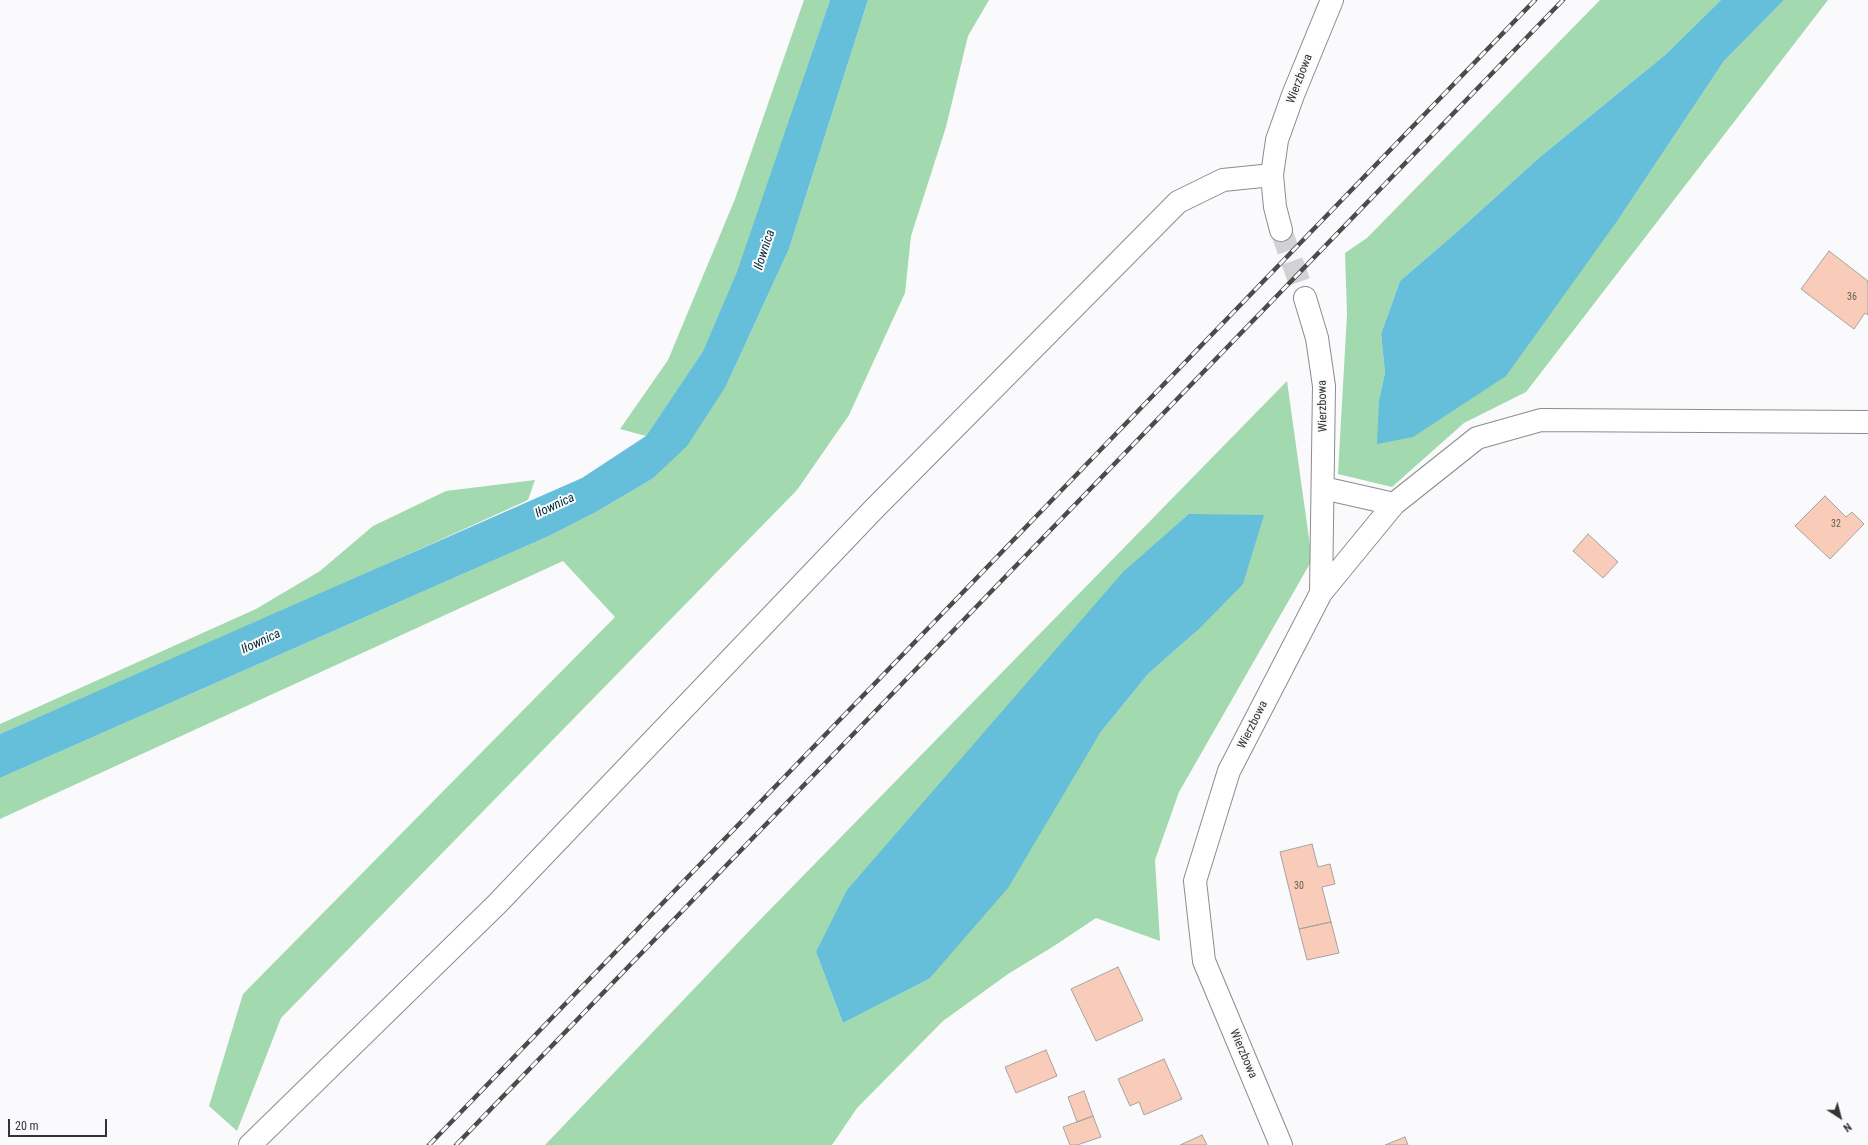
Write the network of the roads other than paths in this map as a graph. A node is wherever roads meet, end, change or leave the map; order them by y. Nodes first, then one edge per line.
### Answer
1 (1332, 0) edge
2 (1272, 175) junction
3 (1281, 230) tunnel mouth
4 (1305, 298) tunnel mouth
5 (1868, 422) edge
6 (1324, 488) junction
7 (1394, 504) junction
8 (1321, 593) junction
9 (250, 1145) edge
10 (1281, 1145) edge

1 - 2 street, Wierzbowa
2 - 3 street, Wierzbowa
2 - 9 street
4 - 6 street, Wierzbowa
5 - 7 street
6 - 7 street
6 - 8 street, Wierzbowa
7 - 8 street
8 - 10 street, Wierzbowa

